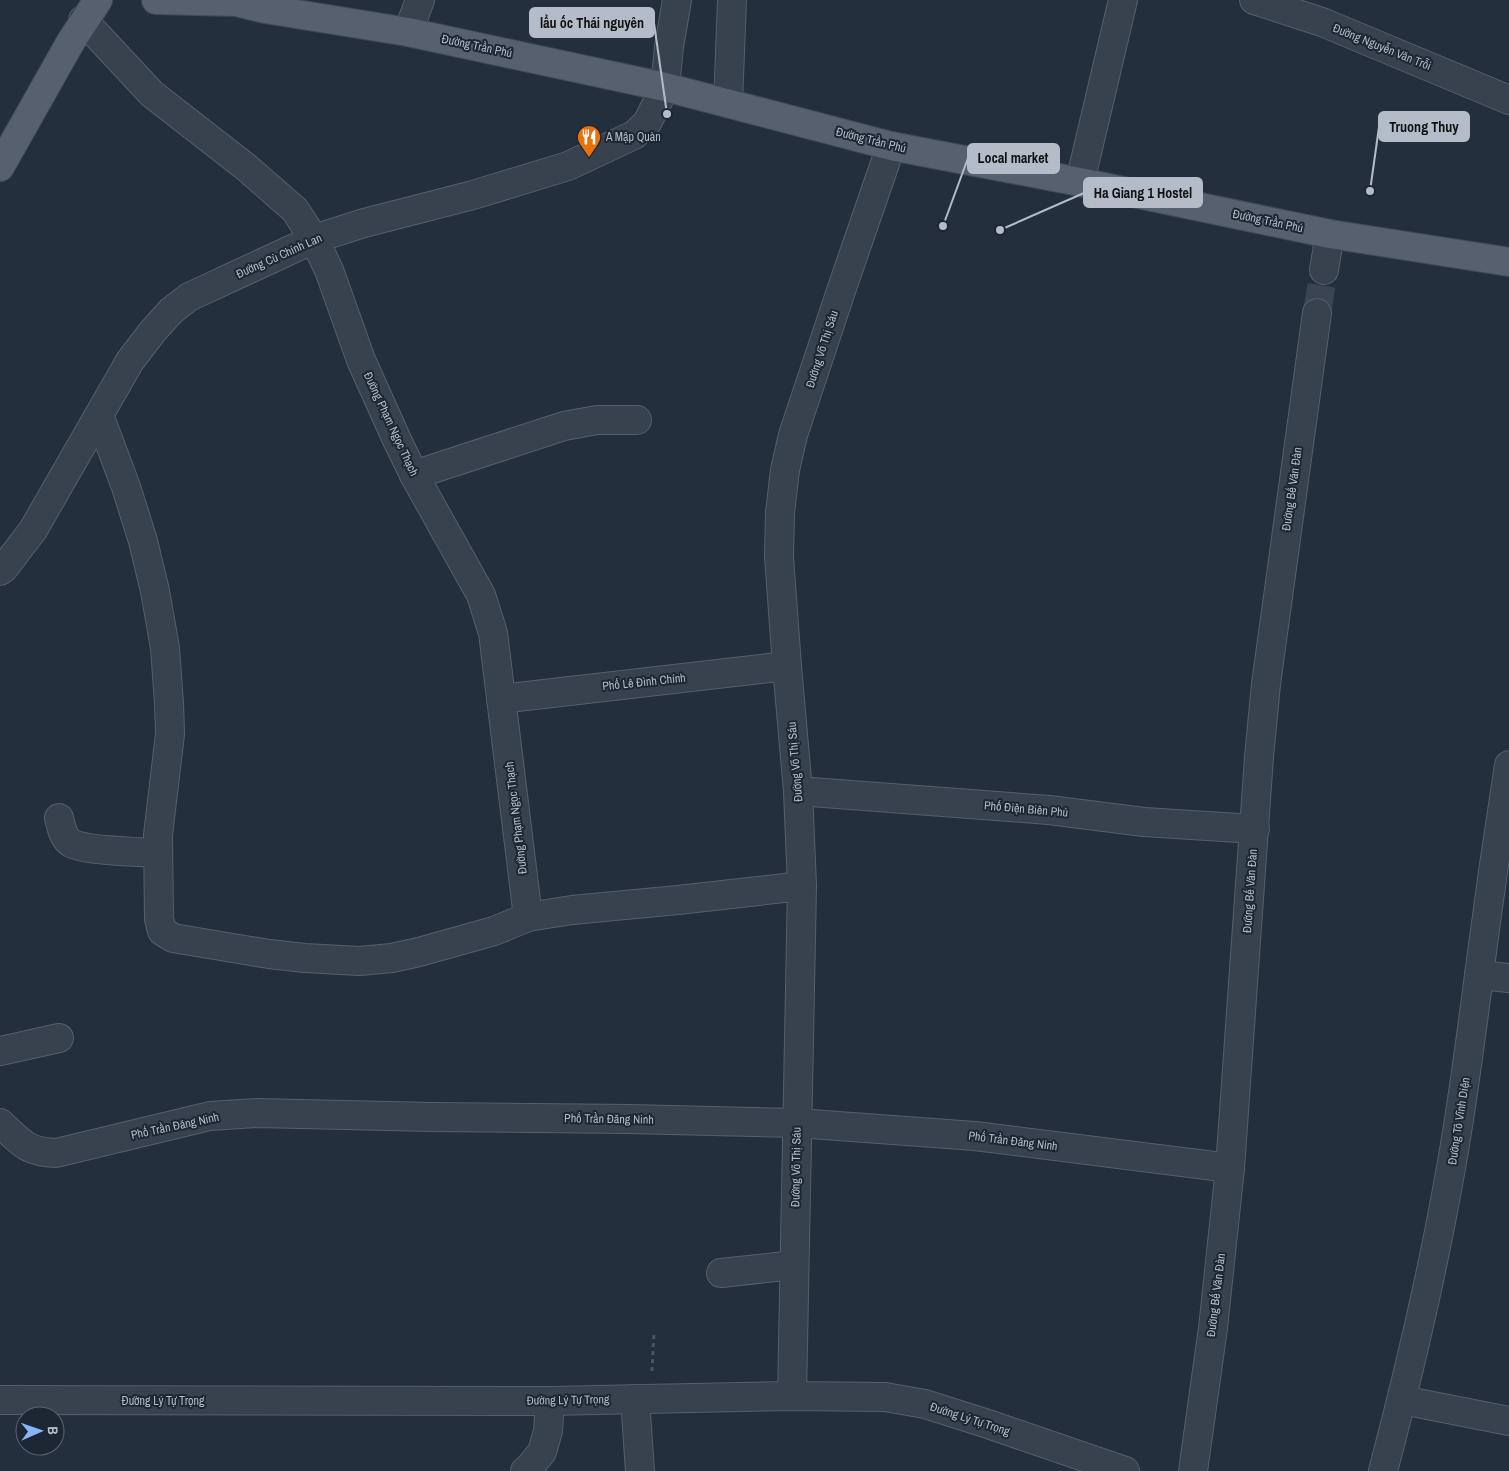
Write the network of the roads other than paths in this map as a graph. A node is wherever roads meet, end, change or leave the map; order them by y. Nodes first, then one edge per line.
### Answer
1 (156, 0) edge
2 (420, 0) edge
3 (677, 0) edge
4 (732, 0) edge
5 (1123, 0) edge
6 (1254, 0) edge
7 (236, 1) edge
8 (91, 10) edge
9 (408, 32) junction
10 (665, 87) junction
11 (1509, 100) edge
12 (728, 104) junction
13 (891, 146) junction
14 (0, 167) edge
15 (1080, 182) junction
16 (1330, 234) junction
17 (314, 239) junction
18 (1509, 262) edge
19 (1324, 270) tunnel mouth
20 (1317, 313) tunnel mouth
21 (99, 415) junction
22 (637, 420) dead end
23 (414, 475) junction
24 (0, 570) edge
25 (787, 666) junction
26 (501, 698) junction
27 (1509, 766) edge
28 (798, 791) junction
29 (59, 818) dead end
30 (1254, 829) junction
31 (158, 853) junction
32 (802, 886) junction
33 (528, 917) junction
34 (1479, 974) junction
35 (1509, 978) edge
36 (59, 1038) dead end
37 (0, 1051) edge
38 (0, 1123) edge
39 (797, 1123) junction
40 (1230, 1168) junction
41 (794, 1265) junction
42 (720, 1273) dead end
43 (792, 1396) junction
44 (643, 1399) junction
45 (0, 1400) edge
46 (1402, 1400) junction
47 (550, 1401) junction
48 (1509, 1421) edge
49 (525, 1471) edge
50 (640, 1471) edge
51 (1124, 1471) edge
52 (1194, 1471) edge
53 (1383, 1471) edge

1 - 7 main road, Đường Trần Phú
2 - 9 street
3 - 10 street
4 - 12 street
5 - 15 street
6 - 11 street, Đường Nguyễn Văn Trỗi
7 - 9 main road, Đường Trần Phú
8 - 14 main road
8 - 17 street, Đường Phạm Ngọc Thạch
9 - 10 main road, Đường Trần Phú
10 - 12 main road, Đường Trần Phú
10 - 17 street, Đường Cù Chính Lan
12 - 13 main road, Đường Trần Phú
13 - 15 main road, Đường Trần Phú
13 - 25 street, Đường Võ Thị Sáu
15 - 16 main road, Đường Trần Phú
16 - 18 main road, Đường Trần Phú
16 - 19 street
17 - 21 street, Đường Cù Chính Lan
17 - 23 street, Đường Phạm Ngọc Thạch
20 - 30 street, Đường Bế Văn Đàn
21 - 24 street, Đường Cù Chính Lan
21 - 31 street
22 - 23 street
23 - 26 street, Đường Phạm Ngọc Thạch
25 - 26 street, Phố Lê Đình Chính
25 - 28 street, Đường Võ Thị Sáu
26 - 33 street, Đường Phạm Ngọc Thạch
27 - 34 street, Đường Tô Vĩnh Diện
28 - 30 street, Phố Điện Biên Phủ
28 - 32 street, Đường Võ Thị Sáu
29 - 31 street
30 - 40 street, Đường Bế Văn Đàn
31 - 33 street
32 - 33 street
32 - 39 street, Đường Võ Thị Sáu
34 - 35 street
34 - 46 street, Đường Tô Vĩnh Diện
36 - 37 street
38 - 39 street, Phố Trần Đăng Ninh
39 - 40 street, Phố Trần Đăng Ninh
39 - 41 street, Đường Võ Thị Sáu
40 - 52 street, Đường Bế Văn Đàn
41 - 42 street
41 - 43 street, Đường Võ Thị Sáu
43 - 44 street, Đường Lý Tự Trọng
43 - 51 street, Đường Lý Tự Trọng
44 - 47 street, Đường Lý Tự Trọng
44 - 50 street
45 - 47 street, Đường Lý Tự Trọng
46 - 48 street
46 - 53 street, Đường Tô Vĩnh Diện
47 - 49 street

